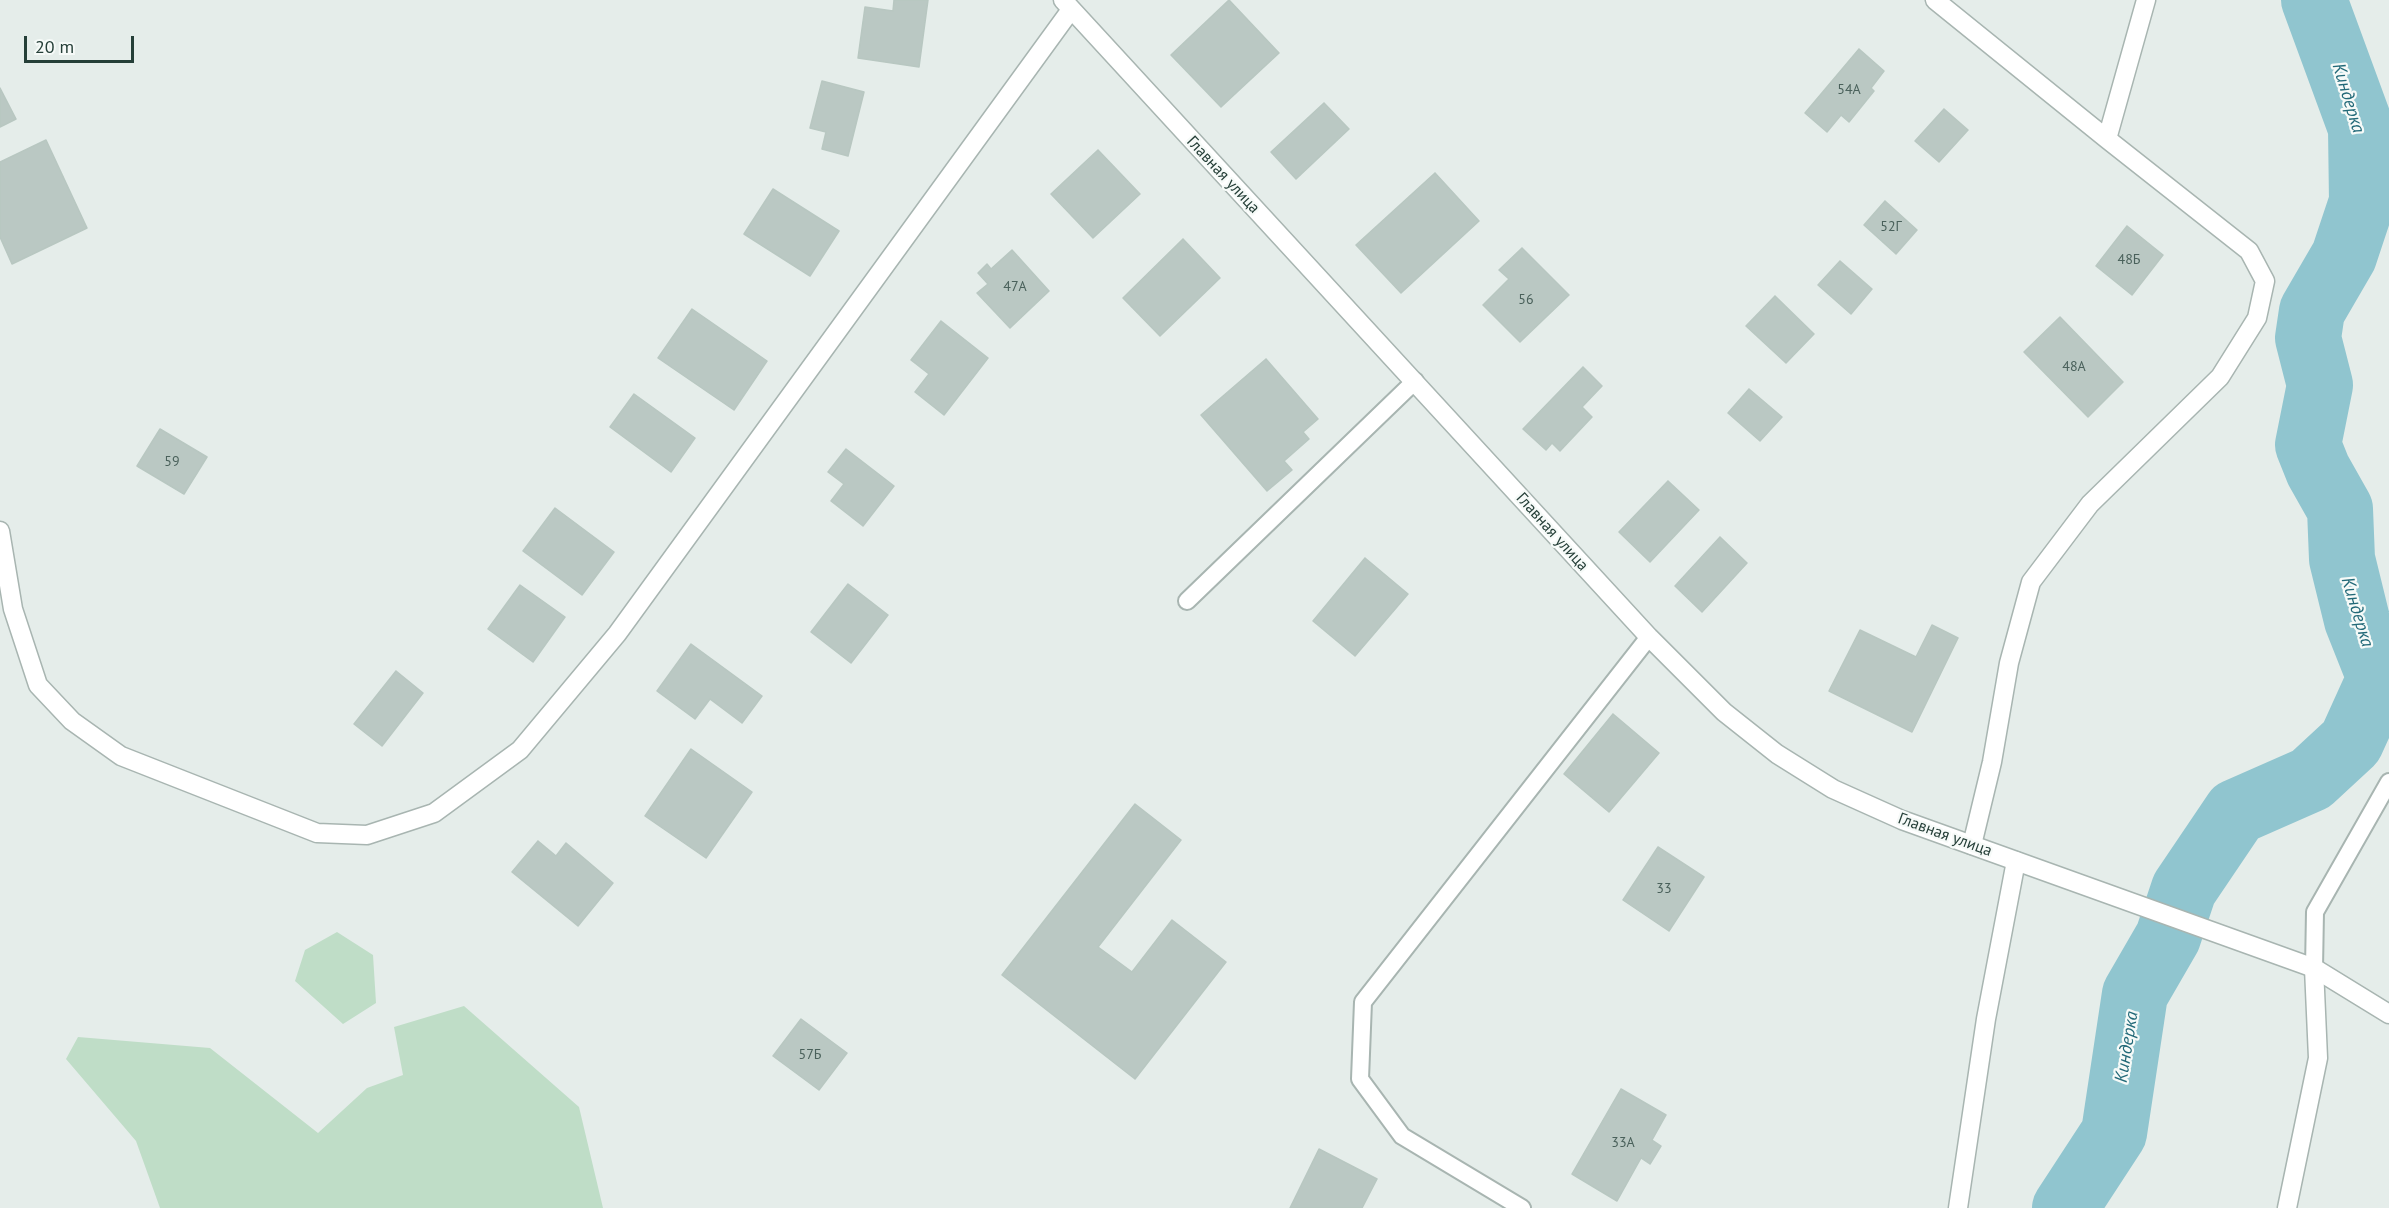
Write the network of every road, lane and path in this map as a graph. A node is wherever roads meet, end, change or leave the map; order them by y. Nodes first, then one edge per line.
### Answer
1 (1935, 0) edge
2 (2146, 0) edge
3 (1066, 5) edge
4 (2107, 139) junction
5 (1415, 381) junction
6 (0, 531) edge
7 (1187, 601) dead end
8 (1648, 638) junction
9 (2389, 782) edge
10 (1972, 845) junction
11 (2016, 861) junction
12 (2314, 968) junction
13 (2389, 1014) edge
14 (1522, 1208) edge
15 (1958, 1208) edge
16 (2288, 1208) edge

1 - 4 street
2 - 4 street
3 - 5 street, Главная улица
3 - 6 street
4 - 10 street
5 - 7 lane
5 - 8 street, Главная улица
8 - 10 street, Главная улица
8 - 14 lane
9 - 12 lane
10 - 11 street, Главная улица
11 - 12 street, Главная улица
11 - 15 street
12 - 13 street
12 - 16 street

